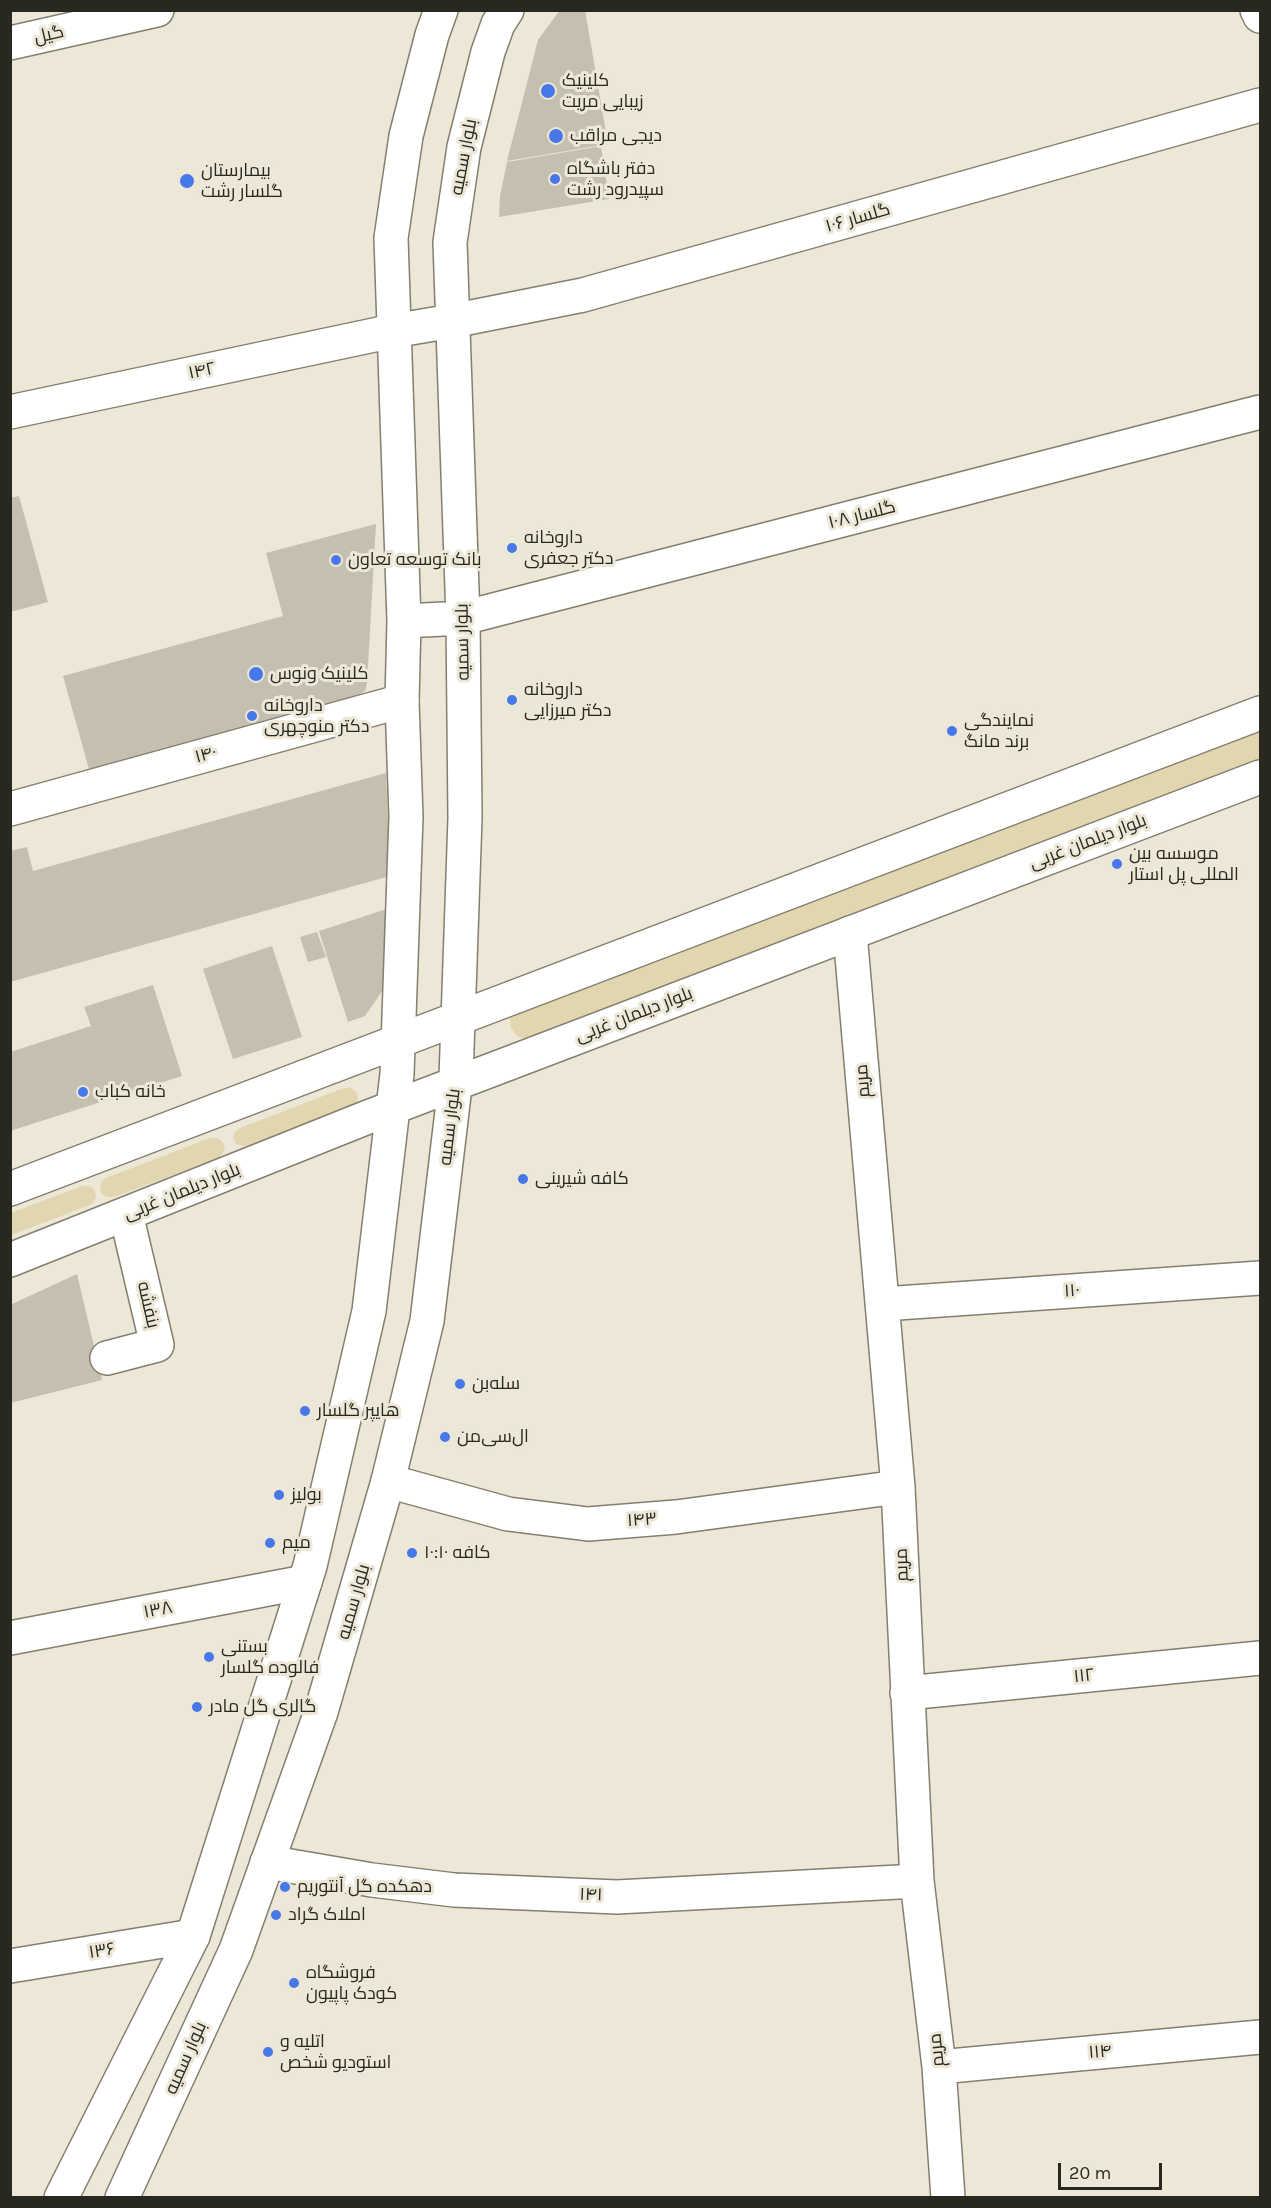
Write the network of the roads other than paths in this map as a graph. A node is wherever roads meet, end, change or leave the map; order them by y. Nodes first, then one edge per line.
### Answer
1 (157, 10) edge
2 (441, 10) edge
3 (507, 10) edge
4 (1257, 10) edge
5 (1260, 16) edge
6 (10, 43) edge
7 (1260, 105) edge
8 (452, 321) junction
9 (393, 331) junction
10 (10, 411) edge
11 (1260, 412) edge
12 (463, 618) junction
13 (404, 621) junction
14 (402, 701) junction
15 (1260, 713) edge
16 (1260, 777) edge
17 (10, 809) edge
18 (850, 933) junction
19 (458, 1018) junction
20 (398, 1042) junction
21 (455, 1084) junction
22 (393, 1107) junction
23 (10, 1189) edge
24 (126, 1214) junction
25 (10, 1260) edge
26 (1260, 1278) edge
27 (883, 1304) junction
28 (107, 1358) dead end
29 (387, 1481) junction
30 (898, 1486) junction
31 (305, 1582) junction
32 (10, 1638) edge
33 (1260, 1658) edge
34 (907, 1693) junction
35 (220, 1849) junction
36 (267, 1862) junction
37 (917, 1881) junction
38 (193, 1936) junction
39 (10, 1966) edge
40 (1260, 2037) edge
41 (939, 2067) junction
42 (130, 2196) edge
43 (61, 2198) edge
44 (948, 2198) edge

1 - 6 main road, گیل
2 - 9 main road
3 - 8 main road, بلوار سمیه
4 - 5 main road
7 - 8 main road, گلسار ۱۰۶
8 - 9 main road, گلسار ۱۰۶
8 - 12 main road, بلوار سمیه
9 - 10 main road, ۱۴۲
9 - 13 main road
11 - 12 main road, گلسار ۱۰۸
12 - 13 main road, گلسار ۱۰۸
12 - 19 main road, بلوار سمیه
13 - 14 main road
14 - 17 main road, ۱۴۰
14 - 20 main road
15 - 19 main road
16 - 18 main road, بلوار دیلمان غربی
18 - 21 main road, بلوار دیلمان غربی
18 - 27 main road, مریم
19 - 20 main road
19 - 21 main road, بلوار سمیه
20 - 22 main road
20 - 23 main road
21 - 22 main road, بلوار دیلمان غربی
21 - 29 main road, بلوار سمیه
22 - 24 main road, بلوار دیلمان غربی
22 - 31 main road
24 - 25 main road, بلوار دیلمان غربی
24 - 28 main road, بنفشه
26 - 27 main road, ۱۱۰
27 - 30 main road, مریم
29 - 30 main road, ۱۴۳
29 - 36 main road, بلوار سمیه
30 - 34 main road, مریم
31 - 32 main road, ۱۳۸
31 - 35 main road
33 - 34 main road, ۱۱۲
34 - 37 main road, مریم
35 - 36 main road, ۱۴۱
35 - 38 main road
36 - 37 main road, ۱۴۱
36 - 42 main road, بلوار سمیه
37 - 41 main road, مریم
38 - 39 main road, ۱۳۶
38 - 43 main road
40 - 41 main road, ۱۱۴
41 - 44 main road, مریم

